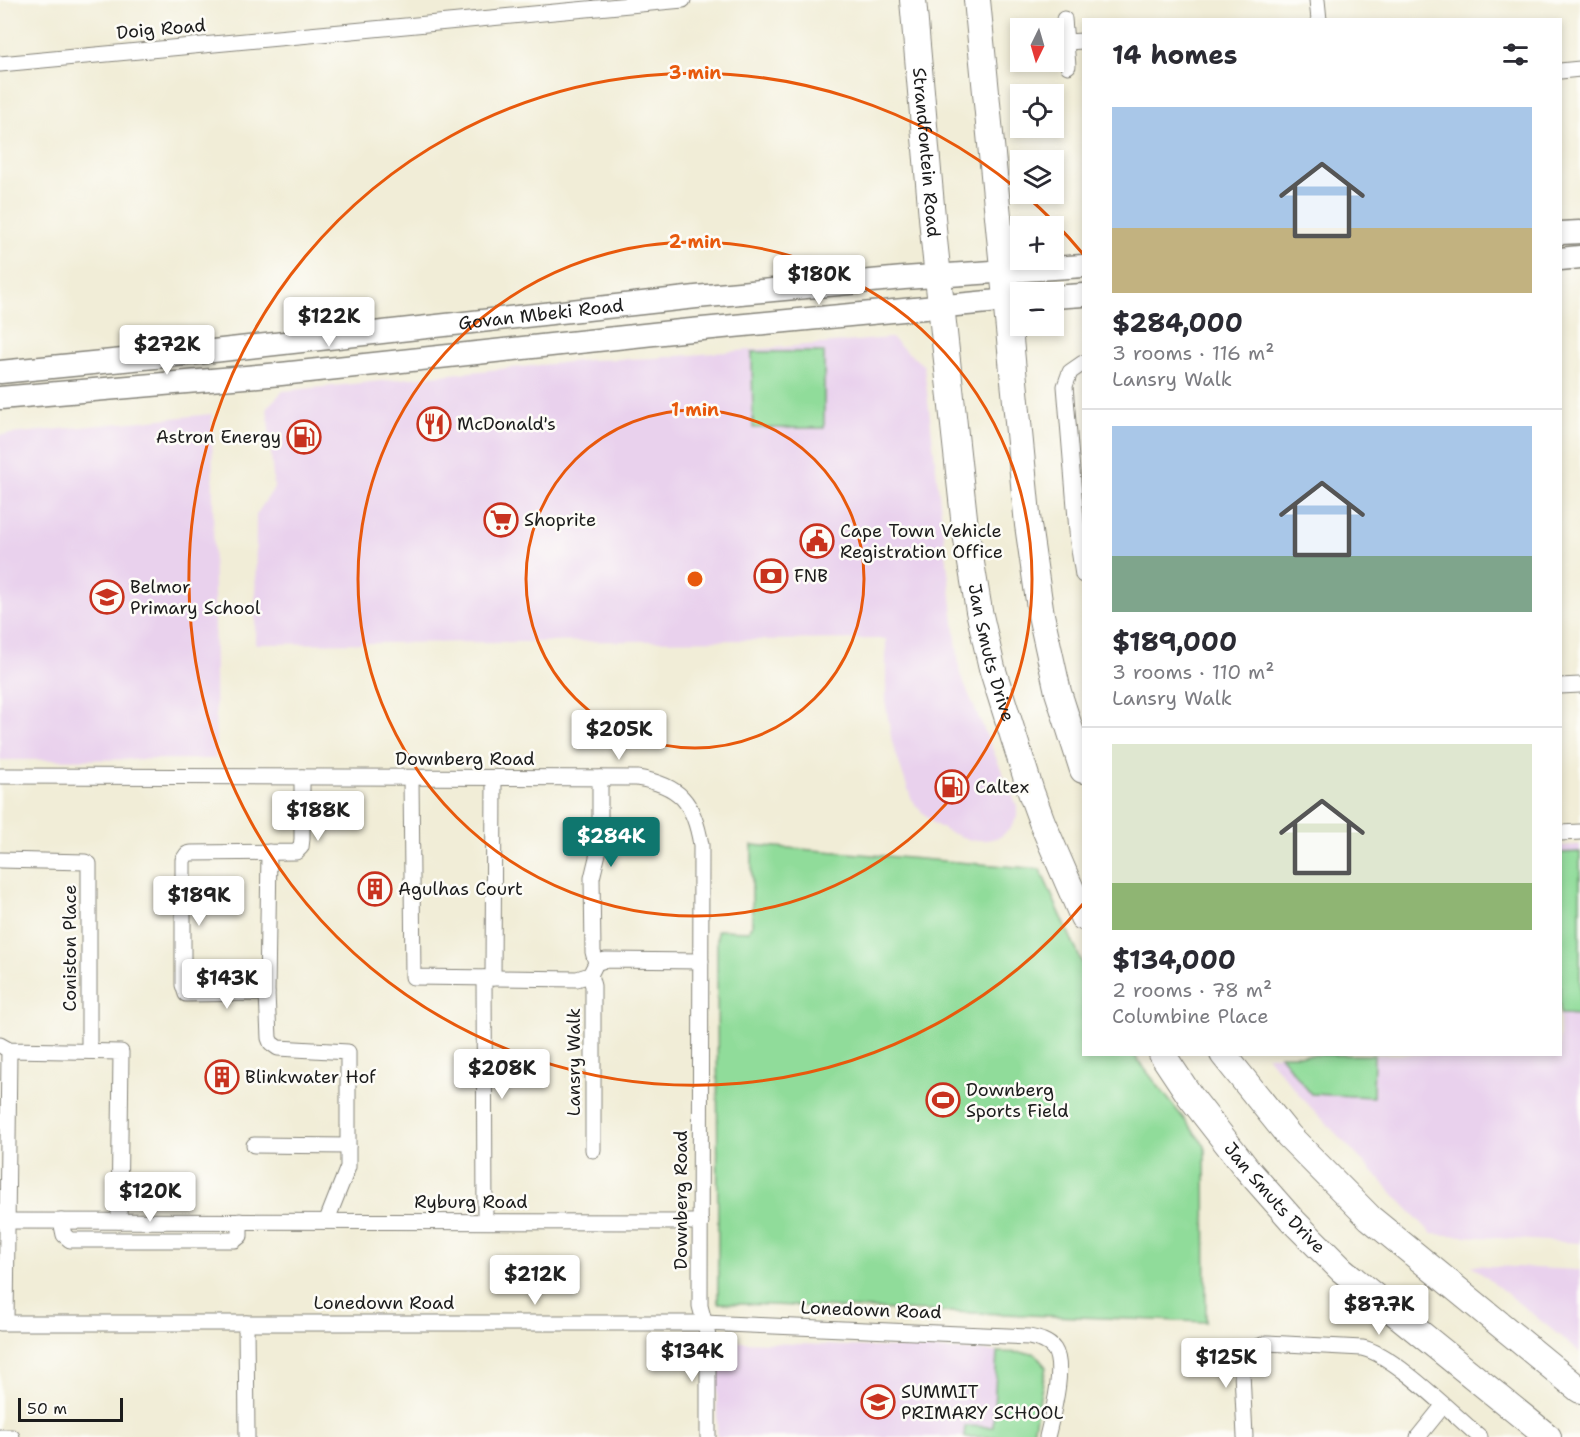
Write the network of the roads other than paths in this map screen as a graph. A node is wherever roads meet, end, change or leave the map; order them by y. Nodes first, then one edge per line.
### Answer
1 (683, 0) edge
2 (913, 0) edge
3 (976, 0) edge
4 (1317, 0) edge
5 (1318, 18) edge
6 (1064, 19) dead end
7 (1082, 41) edge
8 (1066, 42) junction
9 (0, 64) edge
10 (1068, 66) dead end
11 (1580, 69) edge
12 (1562, 71) edge
13 (1580, 232) edge
14 (1562, 233) edge
15 (1580, 257) edge
16 (1562, 259) edge
17 (1082, 266) edge
18 (1002, 271) junction
19 (939, 276) junction
20 (1010, 293) edge
21 (1082, 295) edge
22 (1064, 296) edge
23 (1010, 299) edge
24 (941, 305) junction
25 (1015, 336) edge
26 (1082, 364) edge
27 (0, 372) edge
28 (0, 398) edge
29 (1082, 569) edge
30 (1580, 685) edge
31 (1562, 686) edge
32 (1082, 767) edge
33 (0, 776) edge
34 (302, 777) junction
35 (411, 778) junction
36 (600, 778) junction
37 (494, 779) junction
38 (1580, 832) edge
39 (1562, 833) edge
40 (269, 852) junction
41 (0, 860) edge
42 (1082, 915) edge
43 (701, 961) junction
44 (593, 969) junction
45 (489, 978) junction
46 (267, 993) junction
47 (5, 1048) edge
48 (89, 1051) junction
49 (1163, 1056) edge
50 (1225, 1056) edge
51 (254, 1145) dead end
52 (348, 1146) junction
53 (593, 1150) dead end
54 (3, 1221) edge
55 (61, 1221) junction
56 (119, 1221) junction
57 (240, 1221) junction
58 (327, 1221) junction
59 (485, 1221) junction
60 (701, 1222) junction
61 (3, 1322) edge
62 (246, 1323) junction
63 (704, 1323) junction
64 (1580, 1390) edge
65 (1443, 1406) junction
66 (0, 1437) edge
67 (12, 1437) edge
68 (247, 1437) edge
69 (708, 1437) edge
70 (1047, 1437) edge
71 (1245, 1437) edge
72 (1418, 1437) edge
73 (1480, 1437) edge
74 (1548, 1437) edge

1 - 9 street, Doig Road
2 - 19 main road, Strandfontein Road
3 - 18 main road
4 - 5 street
6 - 8 street
7 - 8 street
8 - 10 street
11 - 12 street
13 - 14 main road
15 - 16 main road
17 - 18 main road, Govan Mbeki Road
18 - 19 main road, Govan Mbeki Road
18 - 20 main road
19 - 24 main road, Strandfontein Road
19 - 27 main road, Govan Mbeki Road
21 - 22 main road
23 - 24 main road, Govan Mbeki Road
24 - 28 main road, Govan Mbeki Road
24 - 42 main road, Jan Smuts Drive
25 - 32 main road
26 - 29 street
30 - 31 street
33 - 34 street, Downberg Road
34 - 35 street, Downberg Road
34 - 40 street
35 - 37 street, Downberg Road
35 - 45 street
36 - 37 street, Downberg Road
36 - 43 street, Downberg Road
36 - 44 street, Lansry Walk
37 - 45 street
38 - 39 street
40 - 46 street
40 - 46 street
41 - 48 street, Coniston Place
43 - 44 street
43 - 60 street, Downberg Road
44 - 45 street
44 - 53 street, Lansry Walk
45 - 59 street
46 - 52 street
47 - 48 street
47 - 54 street
48 - 56 street
49 - 74 main road, Jan Smuts Drive
50 - 64 main road
51 - 52 street
52 - 58 street
54 - 55 street, Ryburg Road
54 - 61 street
55 - 56 street, Ryburg Road
55 - 57 street
56 - 57 street, Ryburg Road
57 - 58 street, Ryburg Road
58 - 59 street, Ryburg Road
59 - 60 street, Ryburg Road
60 - 63 street, Downberg Road
61 - 62 street, Lonedown Road
62 - 63 street, Lonedown Road
62 - 68 street
63 - 69 street, Downberg Road
63 - 70 street, Lonedown Road
65 - 71 street
65 - 72 street
65 - 73 street
66 - 67 street

